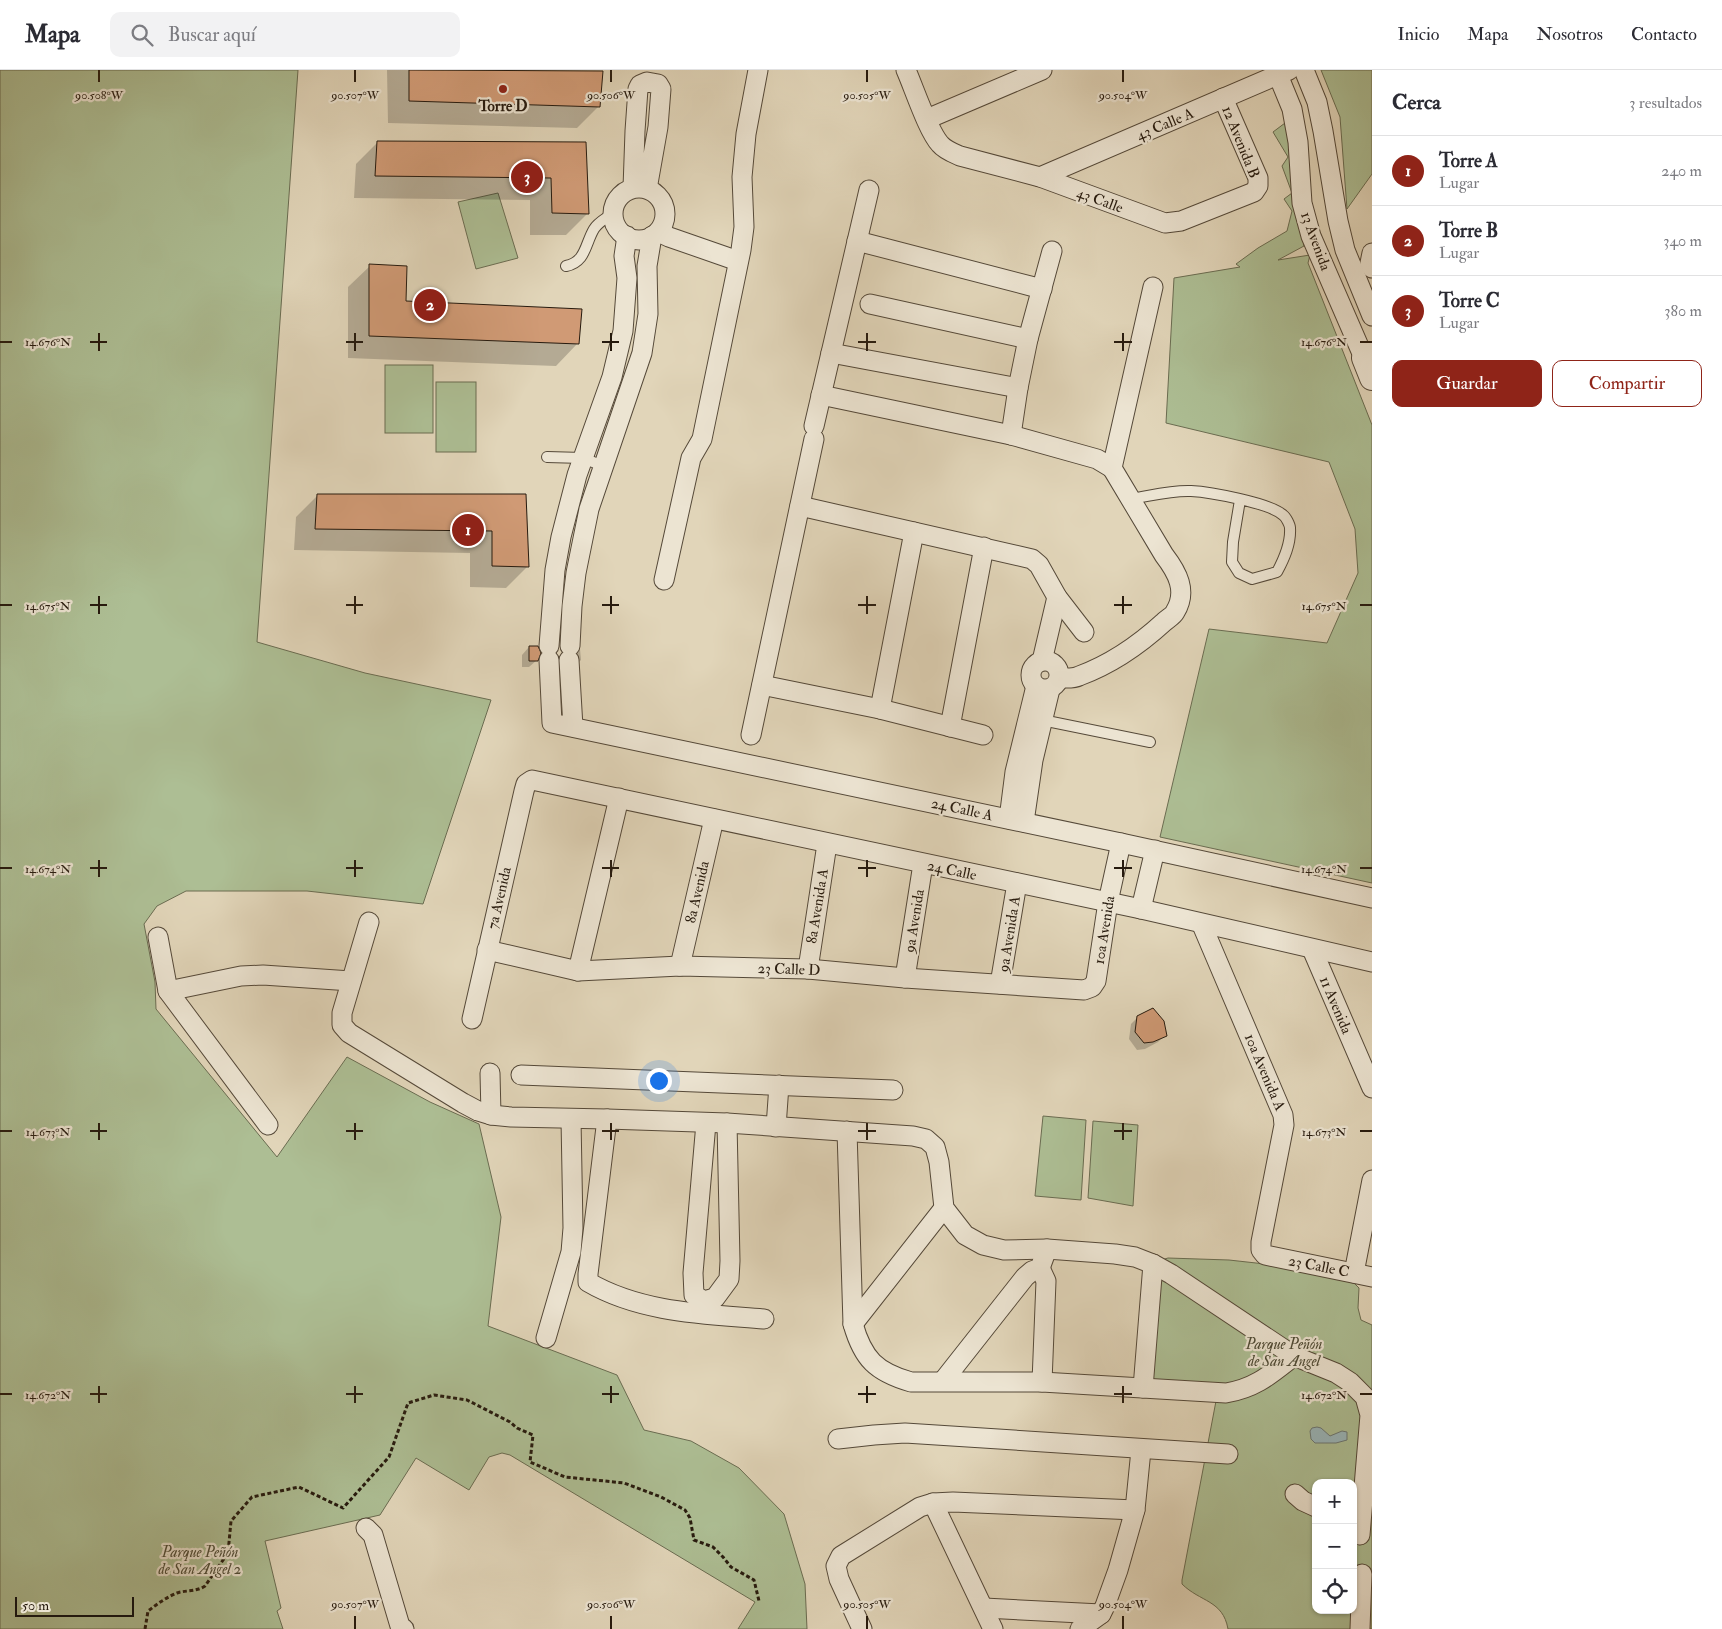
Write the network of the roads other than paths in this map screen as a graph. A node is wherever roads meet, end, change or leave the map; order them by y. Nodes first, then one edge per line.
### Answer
1 (758, 70) edge
2 (906, 70) edge
3 (1042, 70) edge
4 (1304, 70) edge
5 (1281, 72) edge
6 (1014, 76) edge
7 (658, 77) edge
8 (1223, 98) junction
9 (927, 119) junction
10 (1040, 177) junction
11 (1258, 186) joint
12 (640, 189) junction
13 (869, 190) dead end
14 (613, 214) junction
15 (658, 229) junction
16 (627, 236) junction
17 (857, 241) junction
18 (1052, 251) dead end
19 (1372, 253) edge
20 (740, 256) junction
21 (566, 266) dead end
22 (1372, 268) edge
23 (1153, 287) dead end
24 (1042, 289) junction
25 (870, 304) dead end
26 (1372, 316) edge
27 (1028, 339) junction
28 (831, 353) junction
29 (1369, 363) edge
30 (1018, 388) junction
31 (822, 395) junction
32 (1011, 435) junction
33 (547, 456) dead end
34 (583, 458) junction
35 (603, 466) junction
36 (1112, 468) junction
37 (1130, 499) junction
38 (1240, 500) junction
39 (800, 506) junction
40 (914, 532) junction
41 (984, 547) junction
42 (555, 570) junction
43 (576, 573) junction
44 (664, 580) dead end
45 (1057, 597) junction
46 (1084, 632) dead end
47 (1049, 684) junction
48 (762, 685) junction
49 (880, 709) junction
50 (1042, 720) junction
51 (573, 727) junction
52 (950, 727) junction
53 (751, 735) dead end
54 (983, 735) dead end
55 (1150, 742) dead end
56 (532, 780) joint
57 (619, 798) junction
58 (714, 818) junction
59 (1017, 821) junction
60 (1121, 843) junction
61 (827, 844) junction
62 (1155, 850) junction
63 (923, 864) junction
64 (1017, 883) junction
65 (1372, 898) edge
66 (1108, 902) junction
67 (1141, 909) junction
68 (369, 922) dead end
69 (1202, 925) junction
70 (158, 937) dead end
71 (1312, 949) junction
72 (487, 950) junction
73 (1372, 962) edge
74 (680, 966) junction
75 (808, 969) junction
76 (578, 971) junction
77 (905, 978) junction
78 (351, 981) junction
79 (1000, 984) junction
80 (1092, 987) joint
81 (168, 991) junction
82 (472, 1019) dead end
83 (490, 1073) dead end
84 (521, 1075) dead end
85 (779, 1085) junction
86 (1372, 1088) edge
87 (893, 1090) dead end
88 (491, 1114) junction
89 (571, 1119) junction
90 (607, 1119) junction
91 (706, 1123) junction
92 (727, 1124) junction
93 (268, 1125) dead end
94 (776, 1127) junction
95 (847, 1131) junction
96 (1372, 1180) edge
97 (944, 1208) junction
98 (1047, 1250) junction
99 (1265, 1255) joint
100 (1153, 1264) junction
101 (1040, 1268) junction
102 (1354, 1273) junction
103 (1372, 1277) edge
104 (764, 1320) dead end
105 (853, 1324) junction
106 (546, 1338) dead end
107 (1294, 1356) junction
108 (943, 1381) junction
109 (1042, 1382) junction
110 (1143, 1388) junction
111 (838, 1439) dead end
112 (1141, 1450) junction
113 (1228, 1454) dead end
114 (1295, 1494) dead end
115 (933, 1503) junction
116 (1312, 1505) edge
117 (1135, 1510) junction
118 (1358, 1510) edge
119 (366, 1528) dead end
120 (1362, 1538) edge
121 (1362, 1572) edge
122 (984, 1608) junction
123 (1101, 1614) junction
124 (1350, 1614) edge
125 (404, 1629) edge
126 (862, 1629) edge
127 (993, 1629) edge
128 (1080, 1629) edge
129 (1349, 1629) edge
130 (1360, 1629) edge

1 - 20 street
2 - 9 street
3 - 6 street
4 - 26 street, 13 Avenida
5 - 8 street, 43 Calle A
5 - 29 street, 13 Avenida
6 - 9 street
7 - 12 street
8 - 10 street, 43 Calle A
8 - 11 street, 12 Avenida B
9 - 10 street, 43 Calle
10 - 11 street, 43 Calle
12 - 14 street
12 - 15 street
13 - 17 street
14 - 16 street
14 - 21 lane
15 - 16 street
15 - 20 street
15 - 35 street
16 - 34 street
17 - 24 street
17 - 28 street
18 - 24 street
19 - 22 street
20 - 44 street
23 - 36 street
24 - 27 street
25 - 27 street
27 - 30 street
28 - 30 street
28 - 31 street
30 - 32 street
31 - 32 street
31 - 39 street
32 - 36 street
33 - 34 lane
34 - 35 lane
34 - 42 street
35 - 43 street
36 - 37 street
37 - 38 lane
37 - 47 street
38 - 38 lane
39 - 40 street
39 - 48 street
40 - 41 street
40 - 49 street
41 - 45 street
41 - 52 street
42 - 43 street
42 - 51 street, 24 Calle A
43 - 51 street
45 - 46 street
45 - 47 street
47 - 50 street
47 - 59 street
48 - 49 street
48 - 53 street
49 - 52 street
50 - 55 lane
50 - 59 street
51 - 59 street, 24 Calle A
52 - 54 street
56 - 57 street, 24 Calle
56 - 72 street, 7a Avenida
57 - 58 street, 24 Calle
57 - 76 street
58 - 61 street, 24 Calle
58 - 74 street, 8a Avenida
59 - 60 street, 24 Calle A
60 - 62 street, 24 Calle A
60 - 66 street, 10a Avenida
61 - 63 street, 24 Calle
61 - 75 street, 8a Avenida A
62 - 65 street, 24 Calle A
62 - 67 street
63 - 64 street, 24 Calle
63 - 77 street, 9a Avenida
64 - 66 street, 24 Calle
64 - 79 street, 9a Avenida A
66 - 67 street, 24 Calle
66 - 80 street, 10a Avenida
67 - 69 street, 24 Calle
68 - 78 street
69 - 71 street, 24 Calle
69 - 99 street, 10a Avenida A
70 - 81 street
71 - 73 street, 24 Calle
71 - 86 street, 11 Avenida
72 - 76 street, 23 Calle D
72 - 82 street, 7a Avenida
74 - 75 street, 23 Calle D
74 - 76 street, 23 Calle D
75 - 77 street, 23 Calle D
77 - 79 street, 23 Calle D
78 - 81 street
78 - 88 street
79 - 80 street, 23 Calle D
81 - 93 street
83 - 88 street
84 - 85 street
85 - 87 street
85 - 94 street
88 - 89 street
89 - 90 street
89 - 106 street
90 - 91 street
90 - 104 street
91 - 92 street
91 - 92 street
92 - 94 street
94 - 95 street
95 - 97 street
95 - 105 street
96 - 102 street
97 - 98 street
97 - 105 street
98 - 100 street
98 - 101 street
99 - 102 street, 23 Calle C
100 - 107 street
100 - 110 street
101 - 108 street
101 - 109 street
102 - 103 street, 23 Calle C
105 - 108 street
107 - 110 street
107 - 118 street
108 - 109 street
109 - 110 street
111 - 112 street
112 - 113 street
112 - 117 street
114 - 116 street
115 - 117 street
115 - 122 street
115 - 126 street
117 - 123 street
118 - 120 street
119 - 125 street
121 - 130 street
122 - 123 street
122 - 127 street
123 - 128 street
124 - 129 street

